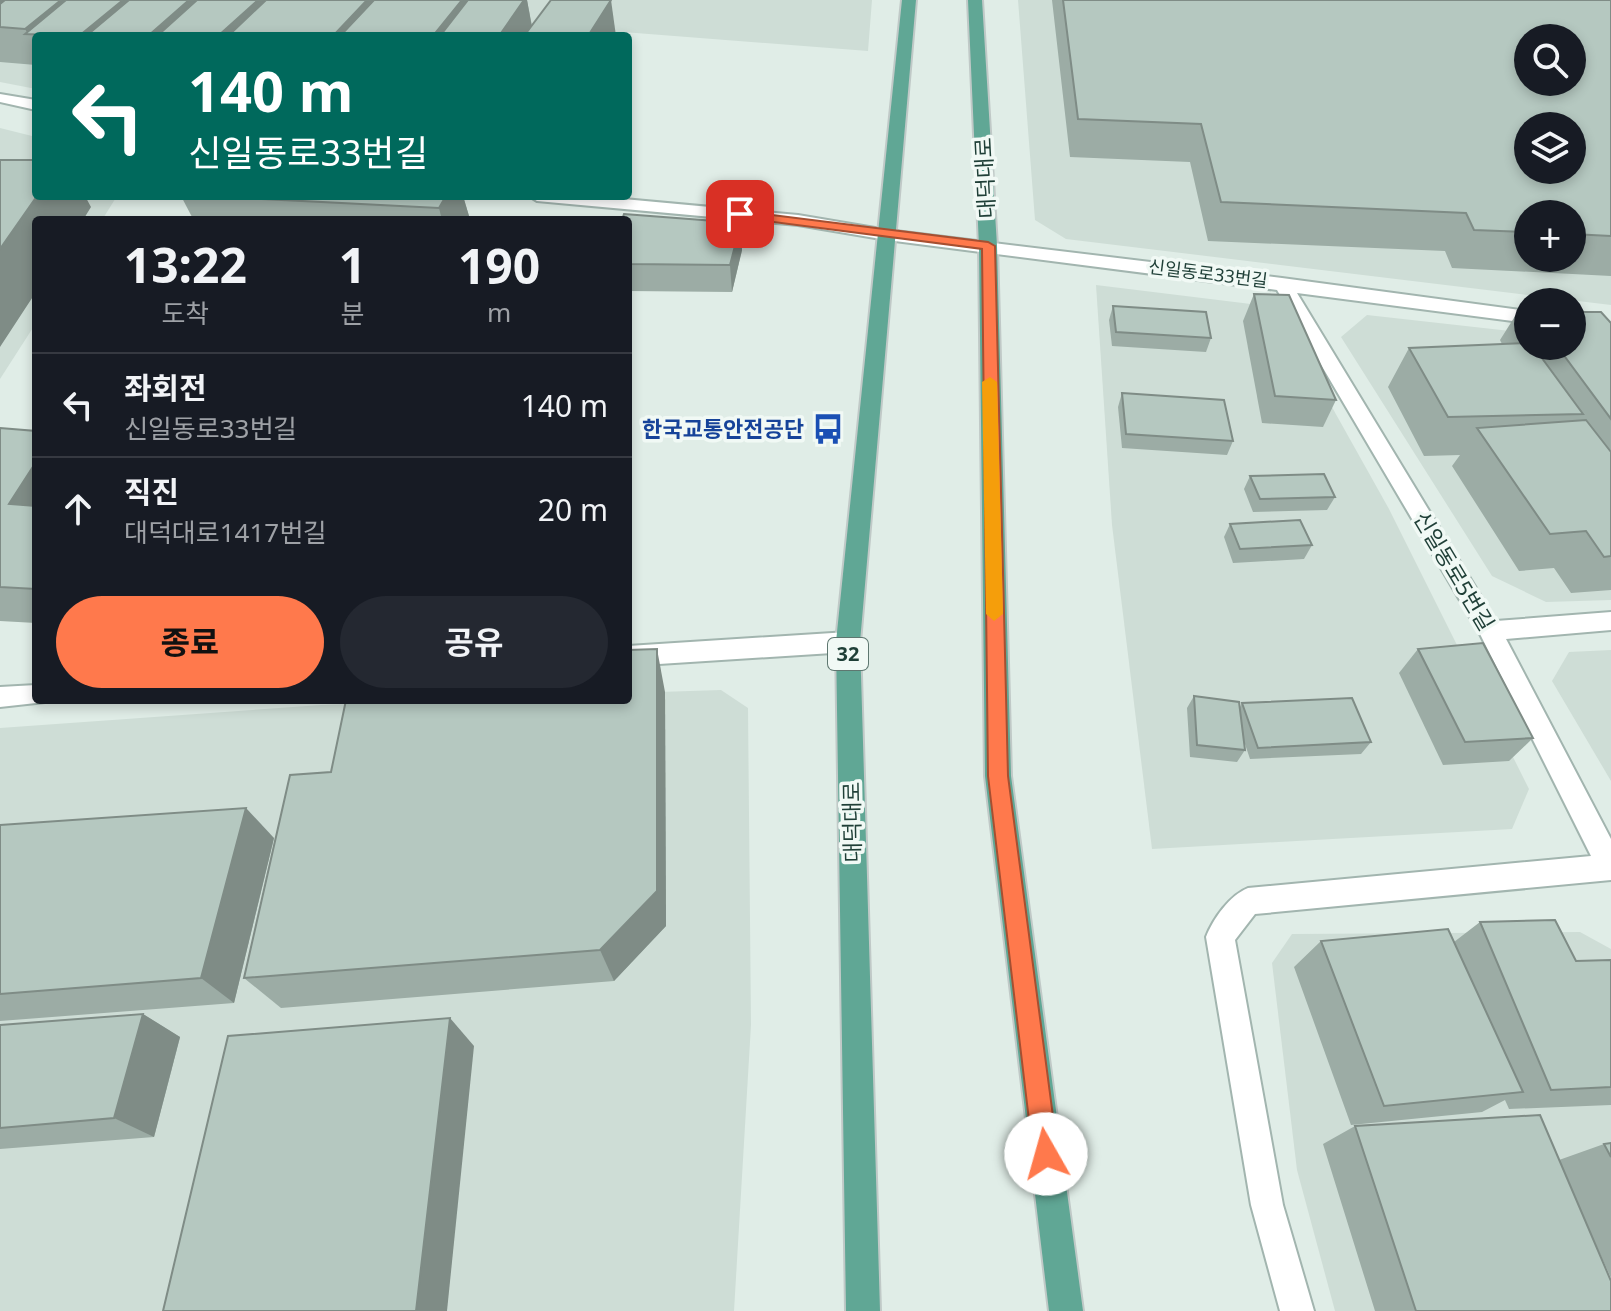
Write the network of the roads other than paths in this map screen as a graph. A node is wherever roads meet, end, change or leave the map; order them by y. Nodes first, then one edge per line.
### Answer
1 (909, 0) edge
2 (975, 0) edge
3 (0, 98) edge
4 (32, 104) edge
5 (580, 200) edge
6 (887, 235) junction
7 (988, 246) junction
8 (1282, 283) junction
9 (1514, 315) edge
10 (1611, 621) edge
11 (1490, 631) junction
12 (848, 642) junction
13 (632, 656) edge
14 (32, 695) edge
15 (0, 697) edge
16 (1611, 867) edge
17 (863, 1311) edge
18 (1066, 1311) edge
19 (1297, 1311) edge

1 - 6 main road, 대덕대로 / 32
2 - 7 main road, 대덕대로
3 - 4 street
5 - 6 street, 신일동로33번길
6 - 7 street, 신일동로33번길
6 - 12 main road, 대덕대로 / 32
7 - 8 street, 신일동로33번길
7 - 18 main road, 대덕대로
8 - 9 street, 신일동로33번길
8 - 11 street, 신일동로5번길
10 - 11 street
11 - 16 street, 신일동로5번길
12 - 13 street
12 - 17 main road, 대덕대로 / 32
14 - 15 street
16 - 19 street

